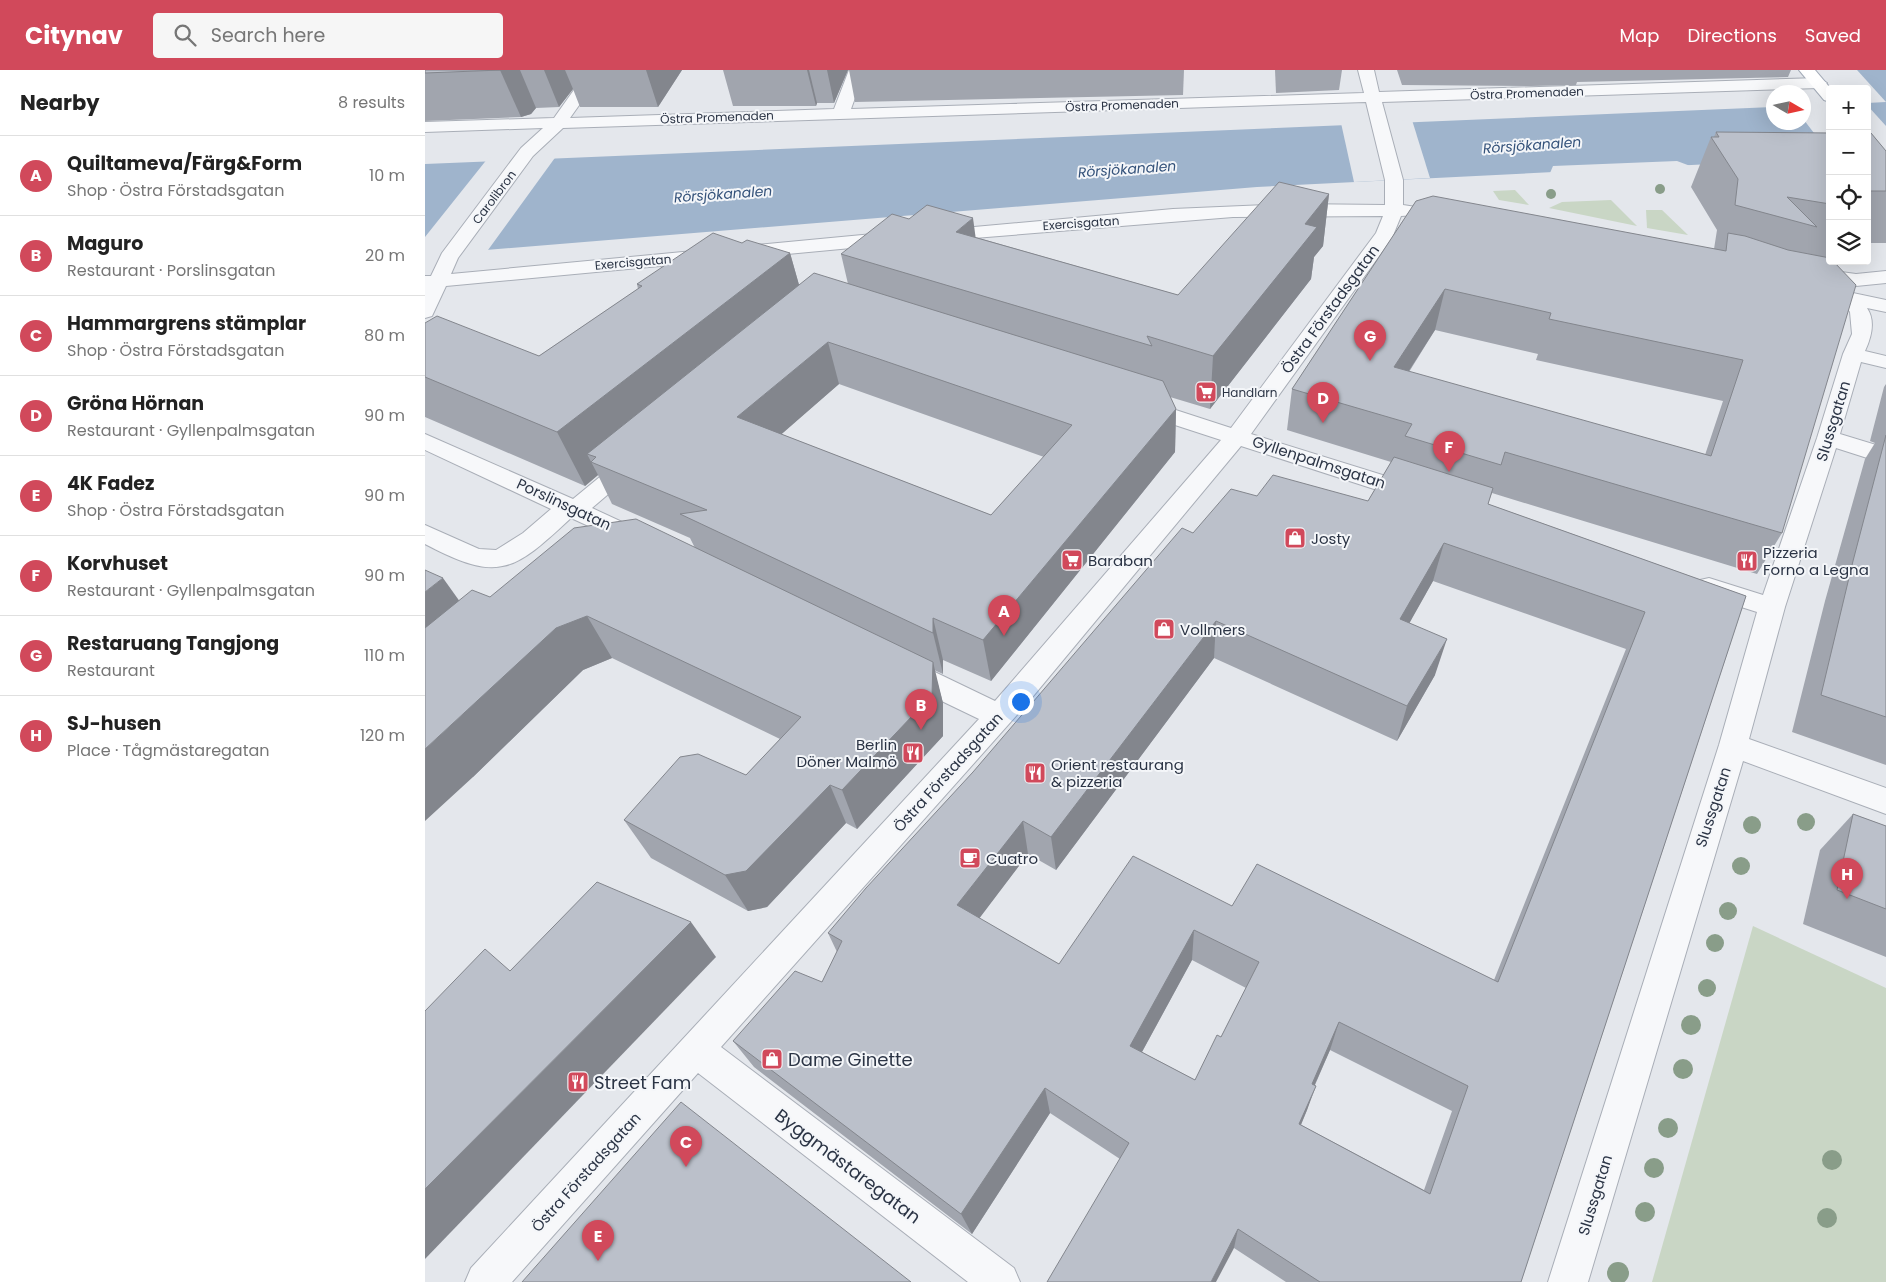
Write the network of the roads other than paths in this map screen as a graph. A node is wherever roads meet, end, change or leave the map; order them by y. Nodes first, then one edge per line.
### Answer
1 (596, 70) edge
2 (857, 70) edge
3 (1366, 70) edge
4 (1807, 70) edge
5 (1819, 84) junction
6 (1826, 92) edge
7 (1372, 98) junction
8 (841, 113) junction
9 (559, 122) junction
10 (425, 127) edge
11 (1394, 210) junction
12 (1429, 212) edge
13 (1886, 277) edge
14 (432, 281) edge
15 (1851, 299) junction
16 (1886, 306) edge
17 (425, 312) edge
18 (1858, 344) junction
19 (1886, 362) edge
20 (1117, 398) edge
21 (1237, 436) junction
22 (1828, 438) junction
23 (425, 441) edge
24 (650, 447) edge
25 (1886, 456) edge
26 (1434, 499) edge
27 (573, 507) junction
28 (607, 524) junction
29 (425, 534) edge
30 (585, 544) edge
31 (660, 550) edge
32 (1688, 580) edge
33 (1772, 607) junction
34 (883, 659) edge
35 (999, 716) junction
36 (1733, 745) junction
37 (1886, 801) edge
38 (696, 1050) junction
39 (485, 1282) edge
40 (1000, 1282) edge
41 (1568, 1282) edge

1 - 9 street, Carolibron
2 - 8 street
3 - 7 street
4 - 5 main road
5 - 6 main road
5 - 7 street, Östra Promenaden
7 - 8 street, Östra Promenaden
7 - 11 street
8 - 9 street, Östra Promenaden
9 - 10 street, Östra Promenaden
9 - 14 street, Carolibron
11 - 12 street, Exercisgatan
11 - 14 street, Exercisgatan
11 - 21 street, Östra Förstadsgatan
13 - 15 street
14 - 17 street
15 - 16 street
15 - 18 street
18 - 19 street
18 - 22 street, Slussgatan
20 - 21 street, Gyllenpalmsgatan
21 - 26 street, Gyllenpalmsgatan
21 - 35 street, Östra Förstadsgatan
22 - 25 street
22 - 33 street, Slussgatan
23 - 27 street, Porslinsgatan
24 - 27 street
27 - 28 street, Porslinsgatan
27 - 29 street
28 - 30 street
28 - 31 street, Porslinsgatan
32 - 33 street
33 - 36 street, Slussgatan
34 - 35 street
35 - 38 street, Östra Förstadsgatan
36 - 37 street
36 - 41 street, Slussgatan
38 - 39 street, Östra Förstadsgatan
38 - 40 street, Byggmästaregatan

